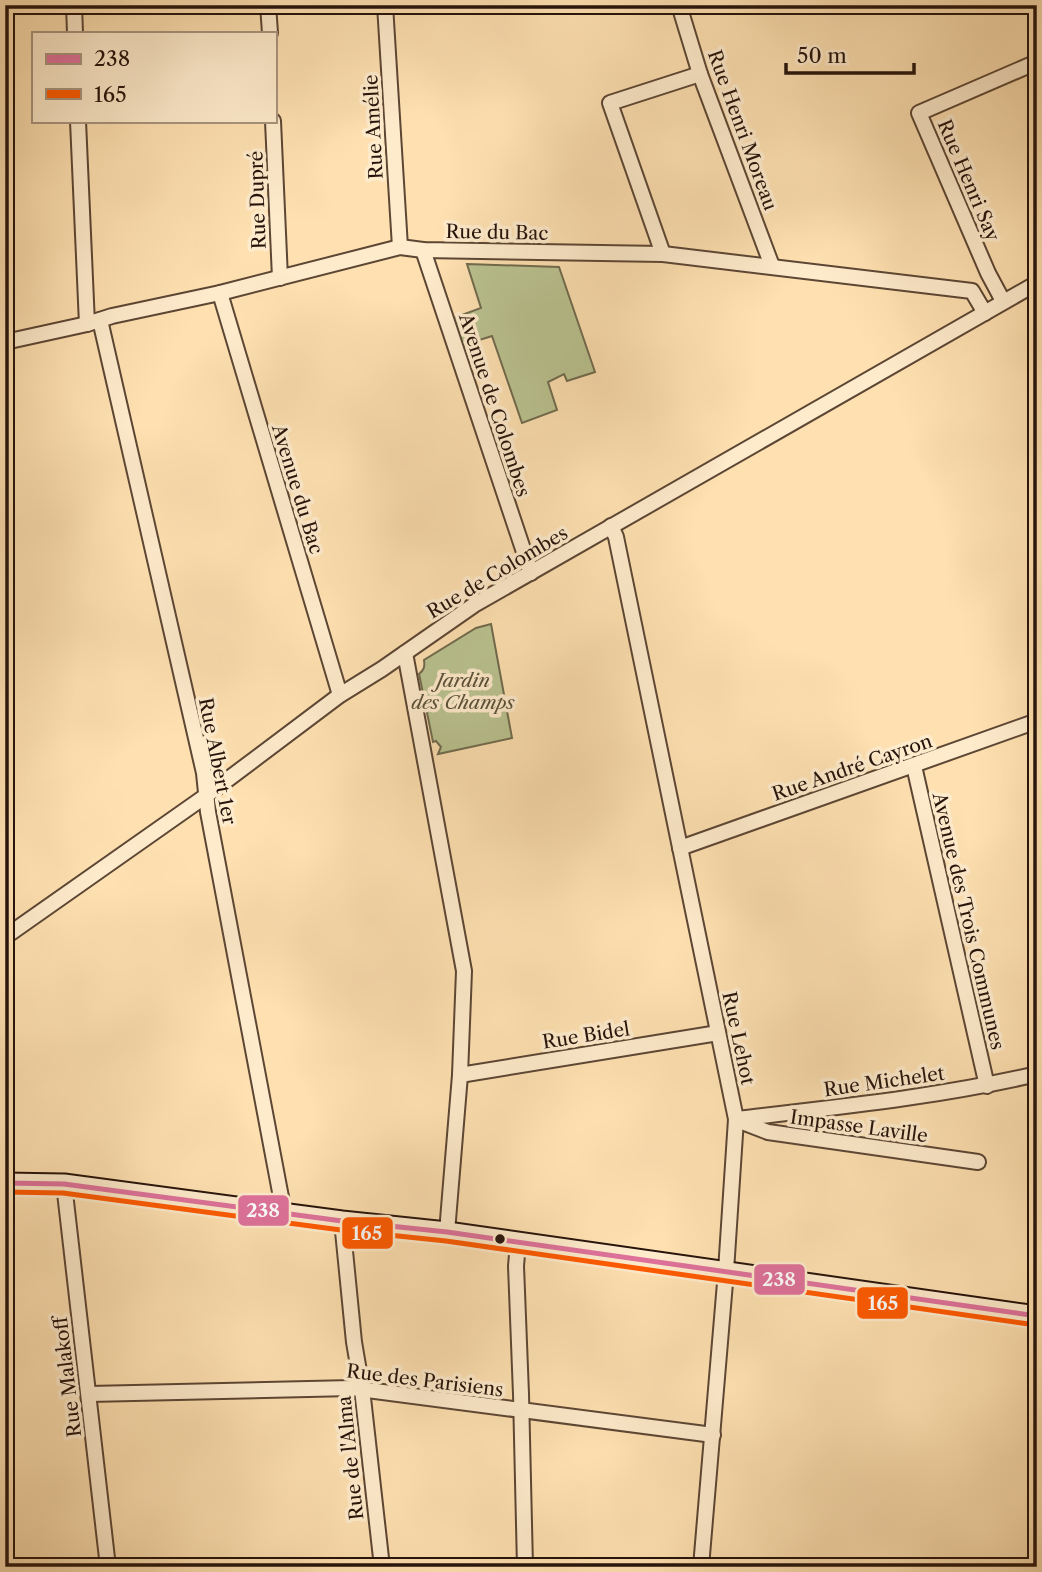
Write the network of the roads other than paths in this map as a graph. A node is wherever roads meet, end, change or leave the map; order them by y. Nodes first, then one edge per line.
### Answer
1 (74, 5) edge
2 (268, 5) edge
3 (385, 5) edge
4 (679, 5) edge
5 (75, 32) edge
6 (270, 32) edge
7 (1037, 62) edge
8 (701, 74) junction
9 (78, 122) edge
10 (273, 122) edge
11 (400, 247) junction
12 (423, 250) junction
13 (663, 254) junction
14 (772, 266) junction
15 (988, 273) junction
16 (280, 278) junction
17 (1037, 282) edge
18 (972, 290) junction
19 (220, 293) junction
20 (1003, 301) junction
21 (985, 313) junction
22 (93, 322) junction
23 (5, 342) edge
24 (611, 526) junction
25 (531, 573) junction
26 (405, 653) junction
27 (340, 695) junction
28 (1037, 721) edge
29 (914, 766) junction
30 (207, 795) junction
31 (680, 848) junction
32 (5, 937) edge
33 (718, 1033) junction
34 (1037, 1074) edge
35 (460, 1075) junction
36 (987, 1086) junction
37 (736, 1119) junction
38 (978, 1162) dead end
39 (5, 1183) edge
40 (64, 1184) junction
41 (284, 1213) junction
42 (342, 1221) junction
43 (447, 1232) junction
44 (518, 1243) junction
45 (726, 1271) junction
46 (1037, 1316) edge
47 (362, 1389) junction
48 (89, 1394) junction
49 (522, 1410) junction
50 (713, 1435) junction
51 (108, 1567) edge
52 (382, 1567) edge
53 (525, 1567) edge
54 (701, 1567) edge

1 - 5 street
2 - 6 street
3 - 11 street, Rue Amélie
4 - 8 street, Rue Henri Moreau
7 - 15 street, Rue Henri Say
8 - 13 street
8 - 14 street, Rue Henri Moreau
9 - 22 street, Rue Albert 1er
10 - 16 street, Rue Dupré
11 - 12 street, Rue du Bac
11 - 16 street, Rue du Bac
12 - 13 street, Rue du Bac
12 - 25 street, Avenue de Colombes
13 - 14 street, Rue du Bac
14 - 18 street, Rue du Bac
15 - 18 street
15 - 20 street, Rue Henri Say
16 - 19 street, Rue du Bac
17 - 20 street, Rue de Colombes
18 - 21 street
19 - 22 street, Rue du Bac
19 - 27 street, Avenue du Bac
20 - 21 street, Rue de Colombes
21 - 24 street, Rue de Colombes
22 - 23 street, Rue du Bac
22 - 30 street, Rue Albert 1er
24 - 25 street, Rue de Colombes
24 - 31 street, Rue Lehot
25 - 26 street, Rue de Colombes
26 - 27 street, Rue de Colombes
26 - 35 street
27 - 30 street, Rue de Colombes
28 - 29 street, Rue André Cayron
29 - 31 street, Rue André Cayron
29 - 36 street, Avenue des Trois Communes
30 - 32 street, Rue de Colombes
30 - 41 street, Rue Albert 1er
31 - 33 street, Rue Lehot
33 - 35 street, Rue Bidel
33 - 37 street, Rue Lehot
34 - 36 street, Rue Michelet
35 - 43 street
36 - 37 street, Rue Michelet
37 - 38 street, Impasse Laville
37 - 45 street, Rue Lehot
39 - 40 main road
40 - 41 main road
40 - 48 street, Rue Malakoff
41 - 42 main road
42 - 43 main road
42 - 47 street, Rue de l'Alma
43 - 44 main road
44 - 45 main road
44 - 49 street
45 - 46 main road
45 - 50 street, Rue Lehot
47 - 48 street, Rue des Parisiens
47 - 49 street, Rue des Parisiens
47 - 52 street, Rue de l'Alma
48 - 51 street, Rue Malakoff
49 - 50 street, Rue des Parisiens
49 - 53 street
50 - 54 street, Rue Lehot

